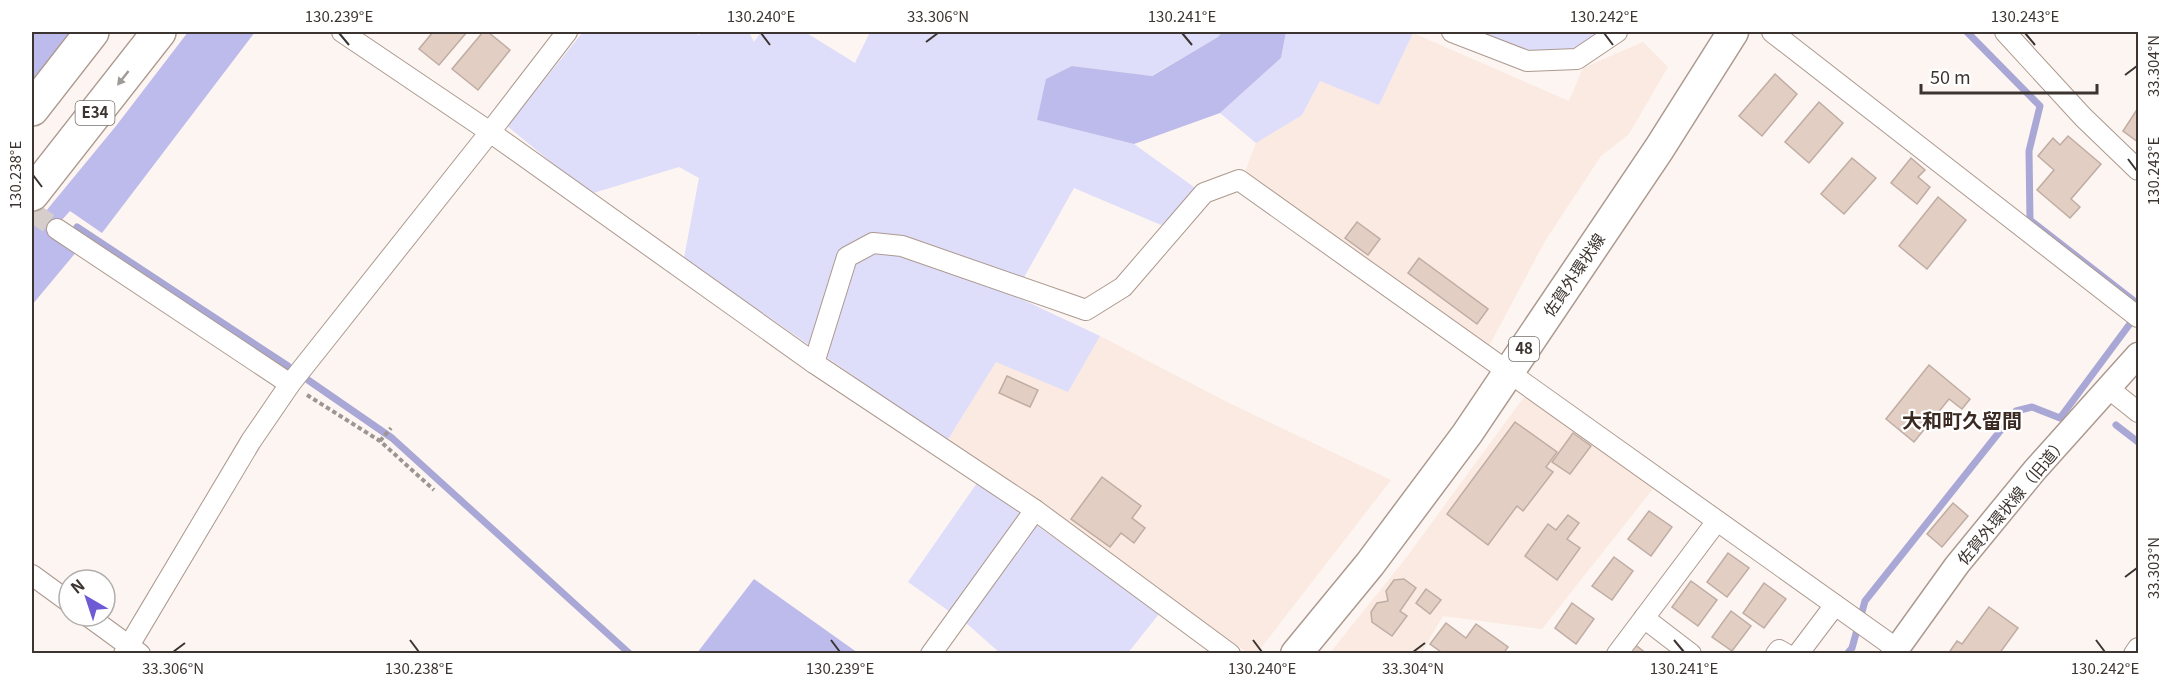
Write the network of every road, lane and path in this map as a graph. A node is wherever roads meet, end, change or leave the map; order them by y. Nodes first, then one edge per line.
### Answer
1 (92, 32) edge
2 (159, 32) edge
3 (342, 32) edge
4 (567, 32) edge
5 (1452, 32) edge
6 (1617, 32) edge
7 (1733, 32) edge
8 (1772, 32) edge
9 (2005, 32) edge
10 (32, 109) edge
11 (490, 132) junction
12 (2139, 170) edge
13 (32, 194) edge
14 (57, 229) tunnel mouth
15 (2134, 314) edge
16 (2139, 355) edge
17 (814, 363) junction
18 (1508, 373) junction
19 (290, 384) junction
20 (2108, 388) junction
21 (2139, 412) edge
22 (391, 428) dead end
23 (380, 441) junction
24 (434, 490) dead end
25 (1035, 510) junction
26 (1717, 521) junction
27 (32, 575) edge
28 (57, 593) edge
29 (1840, 609) junction
30 (1644, 618) junction
31 (103, 628) edge
32 (2139, 648) edge
33 (131, 651) edge
34 (1895, 651) edge
35 (931, 654) edge
36 (1230, 654) edge
37 (1296, 654) edge
38 (1617, 654) edge
39 (1691, 654) edge
40 (1776, 654) edge
41 (1786, 654) edge
42 (1798, 654) edge
43 (2134, 654) edge

1 - 10 highway
2 -> 13 highway, E34
3 - 11 street
4 - 11 street
5 - 6 street
7 - 18 main road, 佐賀外環状線 / 48
8 - 15 street
9 - 12 street
11 - 17 street
11 - 19 street
14 - 19 street
16 - 20 street, 佐賀外環状線（旧道）
17 - 18 street
17 - 25 street
18 - 26 street
18 - 37 main road, 佐賀外環状線 / 48
19 - 23 path
19 - 33 street
20 - 21 street
20 - 34 street, 佐賀外環状線（旧道）
22 - 23 path
23 - 24 path
25 - 35 street
25 - 36 street
26 - 29 street
26 - 30 street
27 - 28 street
29 - 34 street
29 - 42 street
30 - 38 street
30 - 39 street
31 - 33 street
32 - 43 street
40 - 41 street

